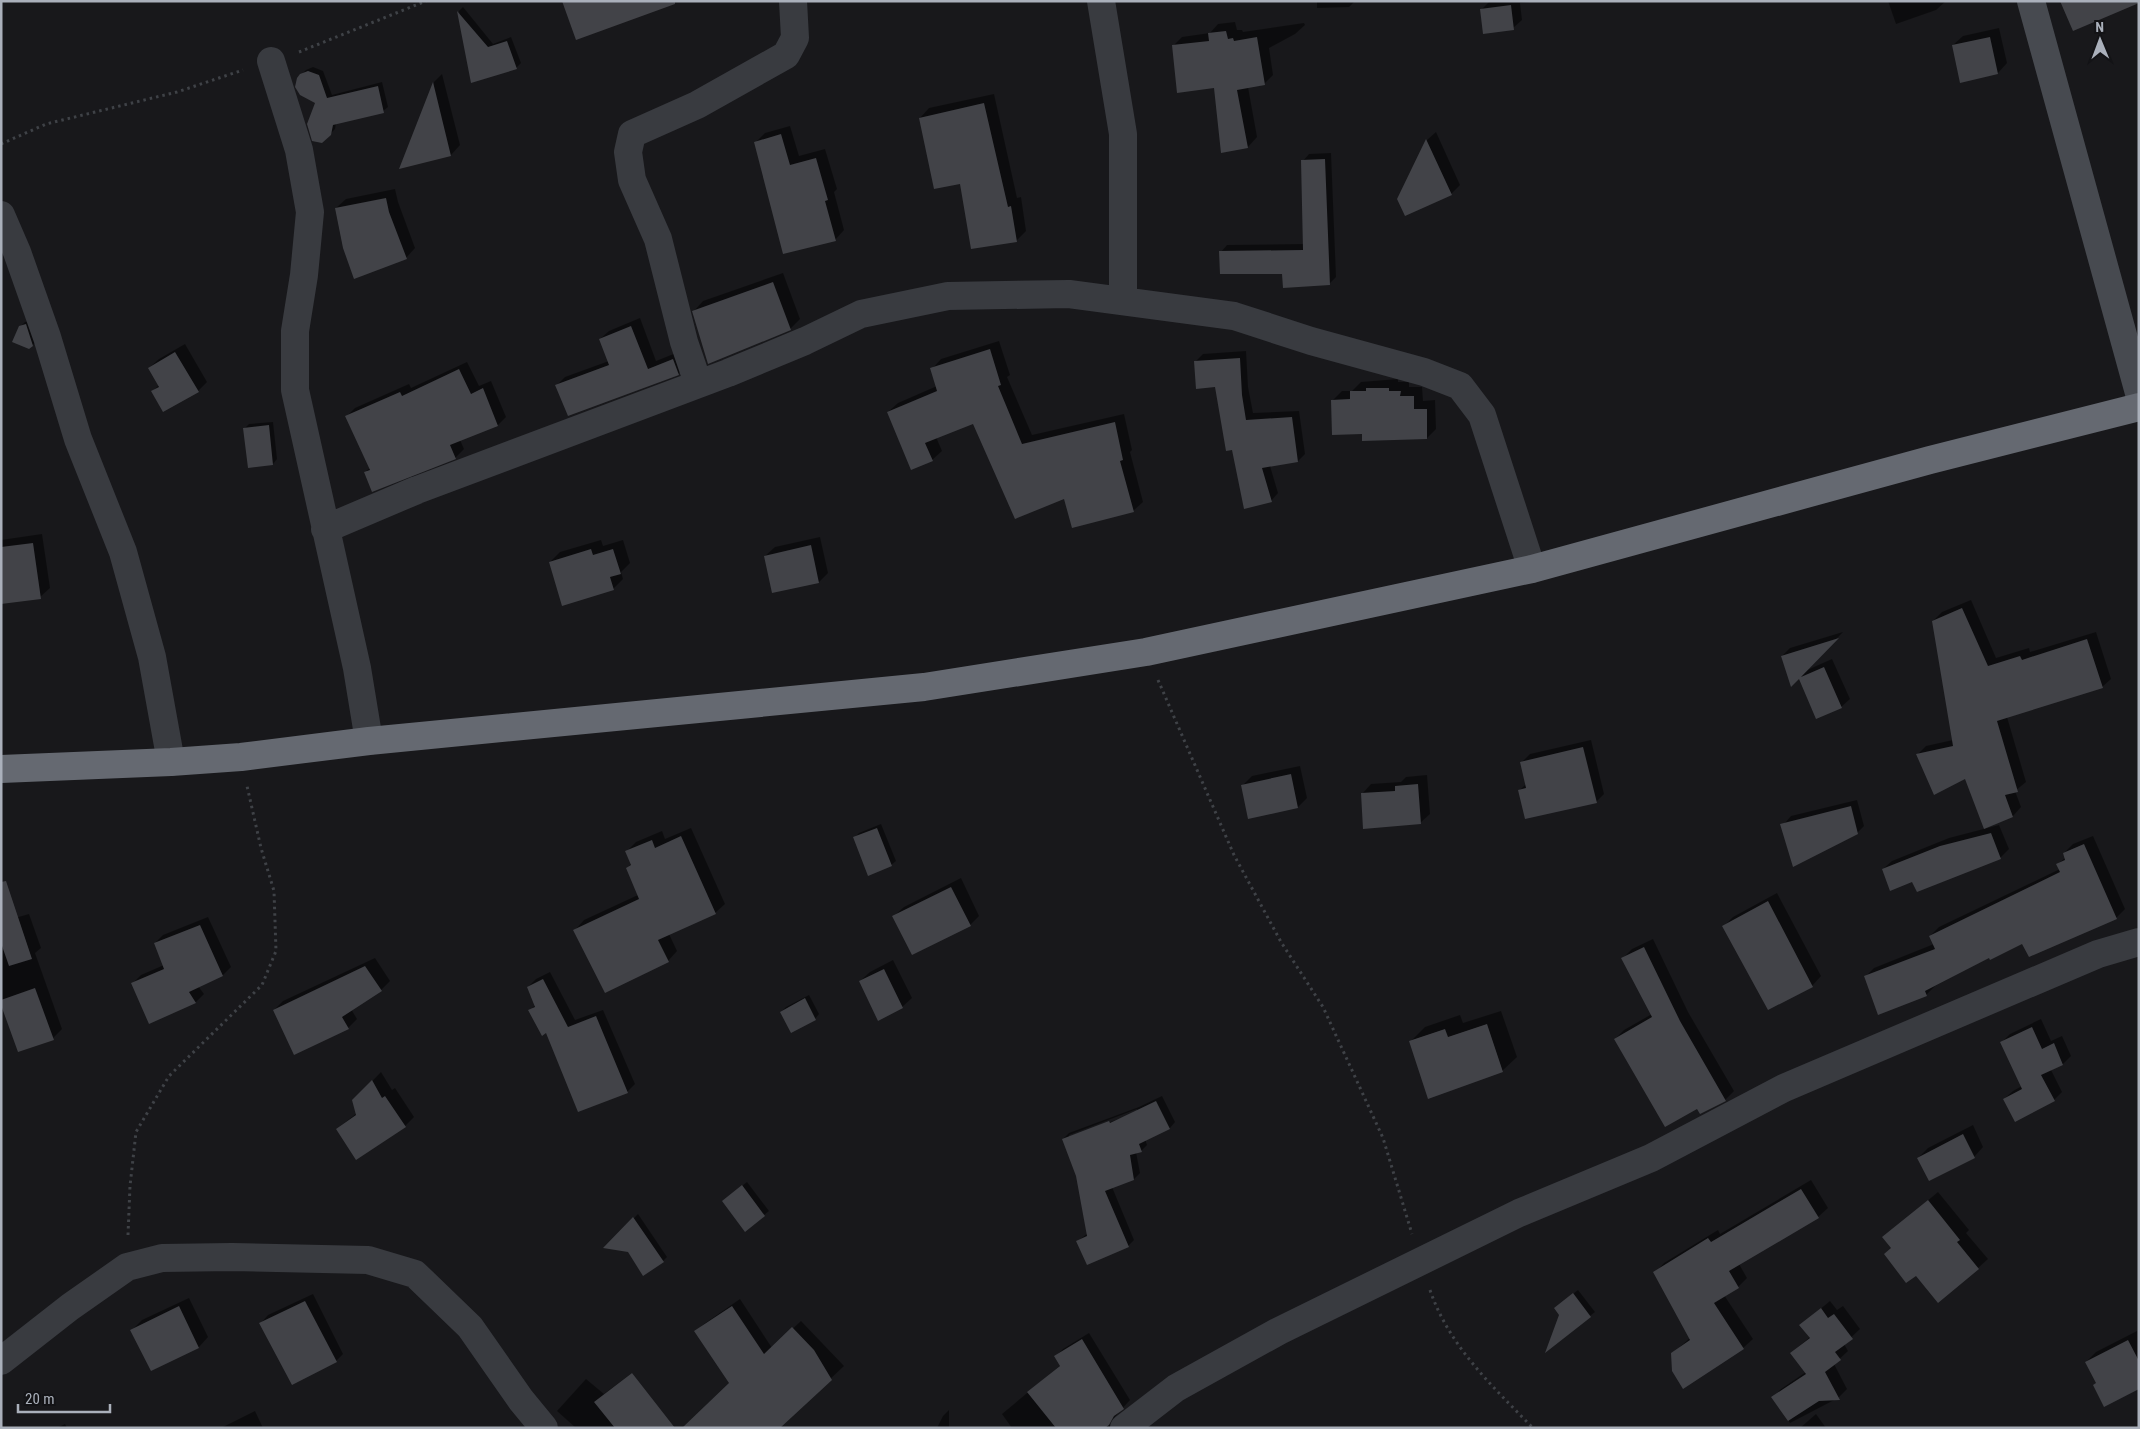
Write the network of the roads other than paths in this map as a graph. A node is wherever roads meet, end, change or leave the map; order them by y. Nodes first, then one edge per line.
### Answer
1 (793, 1) edge
2 (1101, 1) edge
3 (2031, 1) edge
4 (271, 61) road end
5 (1, 215) edge
6 (1123, 301) junction
7 (698, 383) junction
8 (2139, 393) edge
9 (2139, 407) edge
10 (325, 529) junction
11 (1532, 569) junction
12 (369, 741) junction
13 (171, 762) junction
14 (1, 769) edge
15 (2139, 942) edge
16 (1, 1361) edge
17 (544, 1428) edge
18 (1124, 1428) edge

1 - 7 street
2 - 6 street
3 - 8 street
4 - 10 street
5 - 13 street
6 - 7 street
6 - 11 street
7 - 10 street
9 - 11 highway
10 - 12 street
11 - 12 highway
12 - 13 highway
13 - 14 highway
15 - 18 street
16 - 17 street

